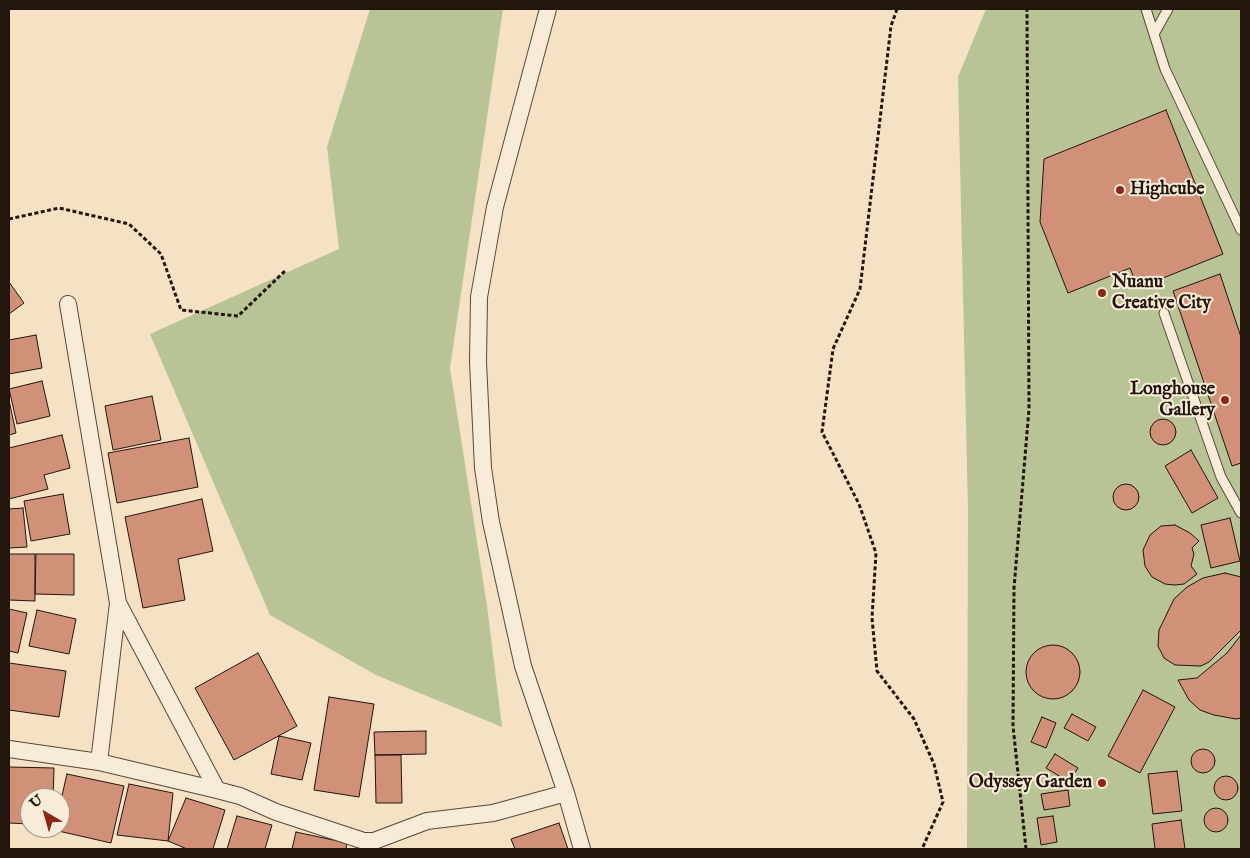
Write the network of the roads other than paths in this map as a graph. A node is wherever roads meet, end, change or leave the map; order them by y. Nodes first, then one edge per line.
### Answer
1 (548, 9) edge
2 (1146, 9) edge
3 (1168, 9) edge
4 (1154, 34) junction
5 (1241, 230) edge
6 (68, 304) dead end
7 (1164, 313) dead end
8 (1241, 513) edge
9 (118, 603) junction
10 (9, 749) edge
11 (99, 762) junction
12 (217, 790) junction
13 (566, 792) junction
14 (374, 845) edge
15 (582, 849) edge

1 - 13 street
2 - 4 lane
3 - 4 lane
4 - 5 lane
6 - 9 street
7 - 8 lane
9 - 11 street
9 - 12 street
10 - 11 street
11 - 12 street
12 - 14 street
13 - 14 street
13 - 15 street

